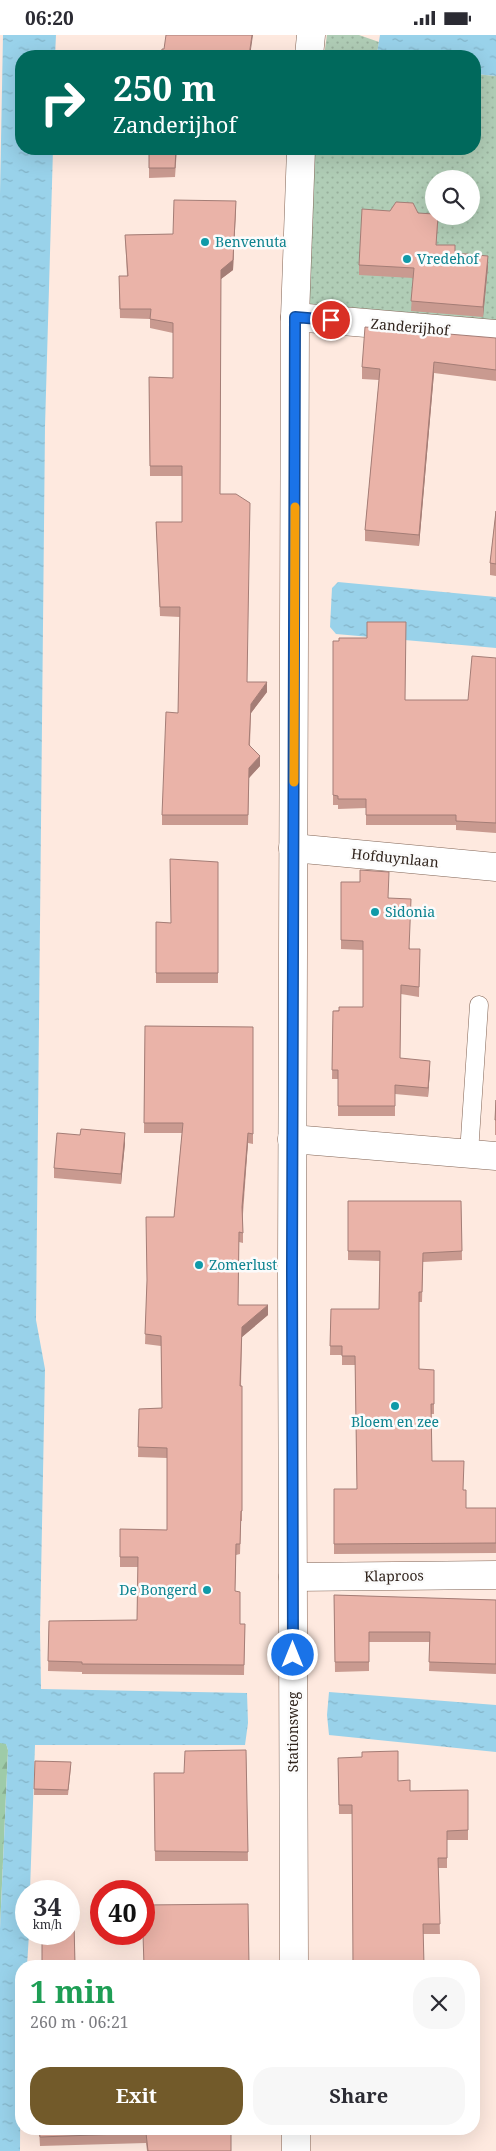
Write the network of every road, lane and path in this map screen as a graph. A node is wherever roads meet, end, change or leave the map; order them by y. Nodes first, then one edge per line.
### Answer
1 (312, 35) edge
2 (311, 50) edge
3 (301, 155) edge
4 (295, 317) junction
5 (496, 334) edge
6 (293, 848) junction
7 (496, 867) edge
8 (479, 1005) dead end
9 (292, 1139) junction
10 (469, 1153) junction
11 (496, 1156) edge
12 (496, 1575) edge
13 (293, 1577) junction
14 (294, 1960) edge
15 (296, 2135) edge
16 (296, 2151) edge

1 - 2 street
3 - 4 street, Stationsweg
4 - 5 street, Zanderijhof
4 - 6 street, Stationsweg
6 - 7 street, Hofduynlaan
6 - 9 street, Stationsweg
8 - 10 lane
9 - 10 street
9 - 13 street, Stationsweg
10 - 11 street
12 - 13 street, Klaproos
13 - 14 street, Stationsweg
15 - 16 street

